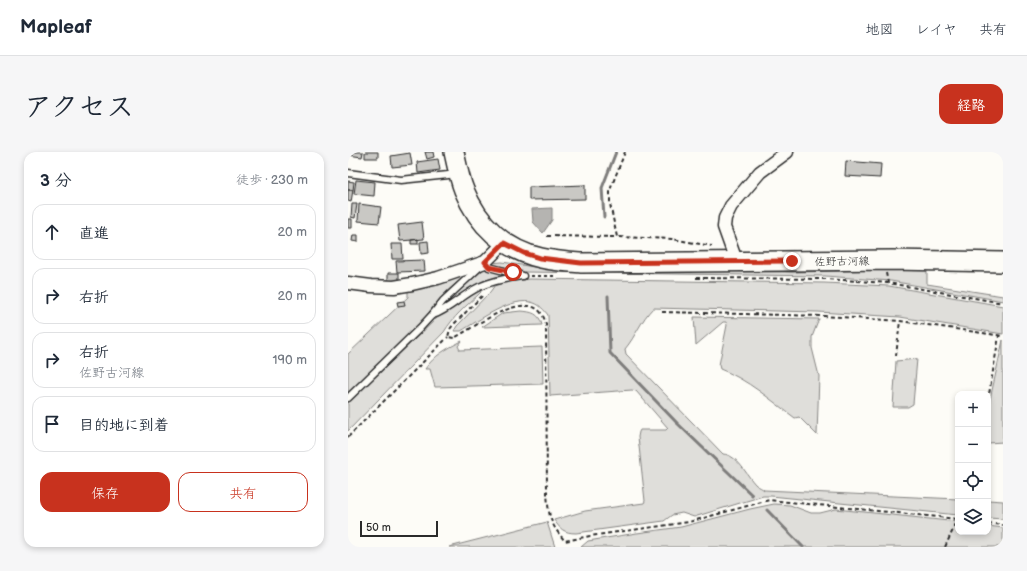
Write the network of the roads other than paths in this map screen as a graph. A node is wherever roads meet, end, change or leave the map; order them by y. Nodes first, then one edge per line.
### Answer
1 (454, 152) edge
2 (786, 152) edge
3 (348, 173) edge
4 (460, 174) junction
5 (504, 243) junction
6 (485, 262) junction
7 (734, 262) junction
8 (1003, 262) edge
9 (348, 283) edge
10 (432, 316) junction
11 (348, 398) edge

1 - 4 main road, 佐野古河線
2 - 7 street
3 - 4 lane
4 - 5 main road, 佐野古河線
5 - 6 street
5 - 7 main road, 佐野古河線
6 - 9 street
6 - 10 lane
6 - 10 lane
7 - 8 main road, 佐野古河線
10 - 11 lane

